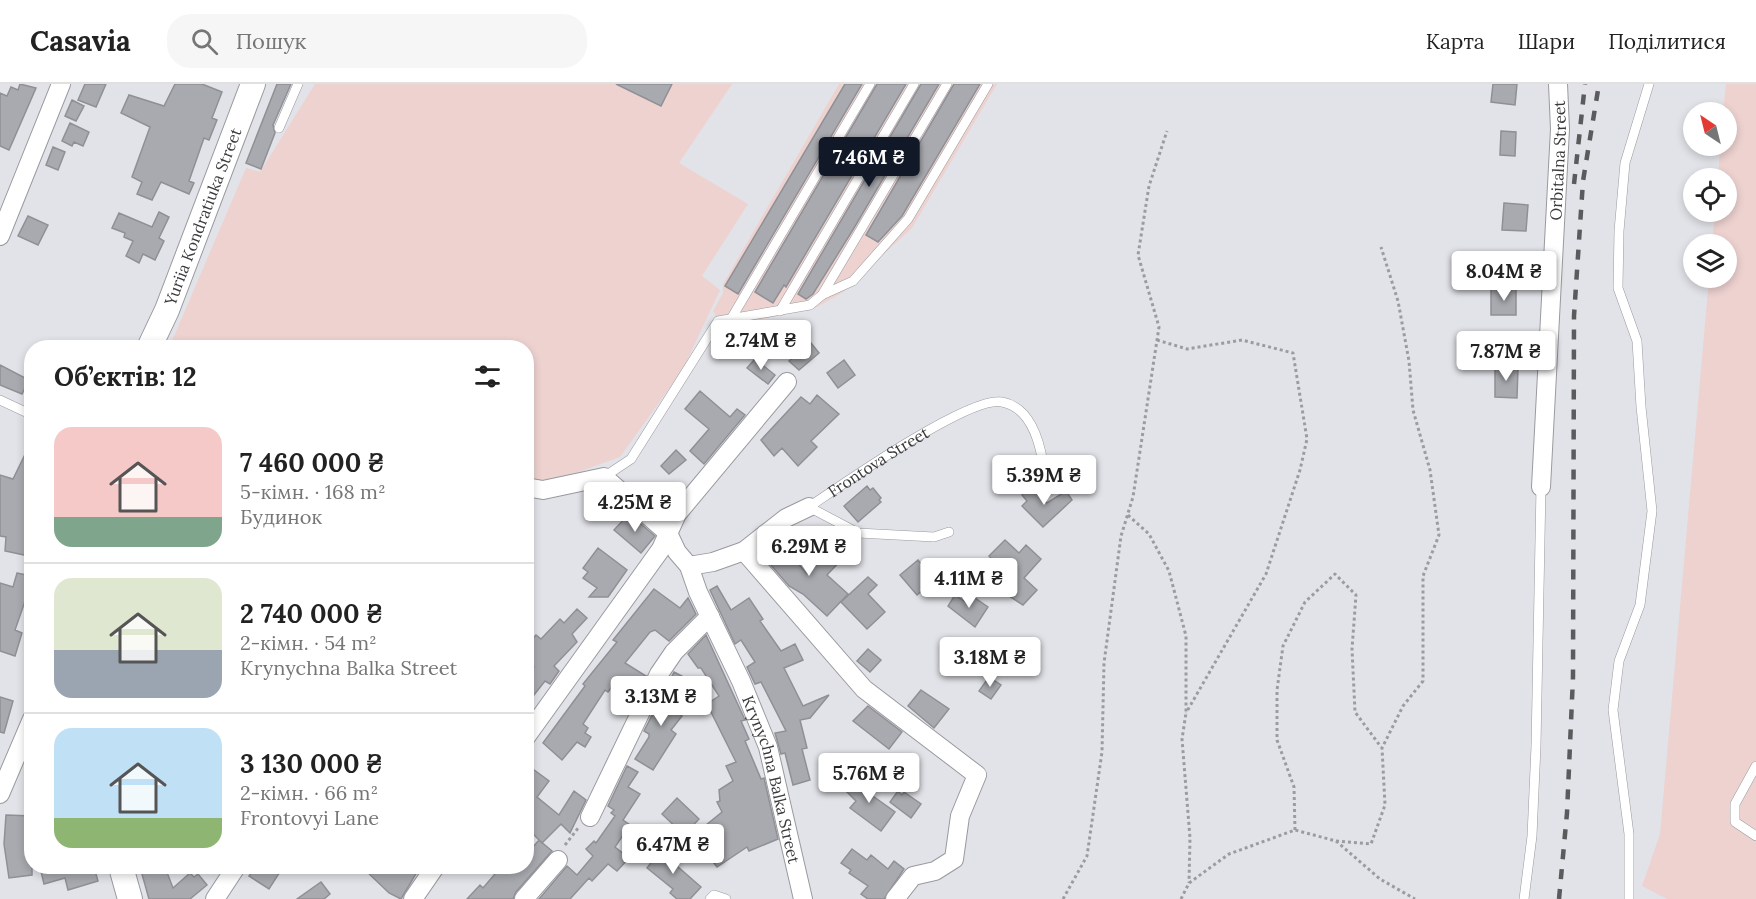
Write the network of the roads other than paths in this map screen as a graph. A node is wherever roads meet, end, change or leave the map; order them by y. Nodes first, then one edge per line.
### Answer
1 (61, 84) edge
2 (253, 84) edge
3 (298, 84) edge
4 (870, 84) edge
5 (914, 84) edge
6 (947, 84) edge
7 (988, 84) edge
8 (1558, 84) edge
9 (1649, 84) edge
10 (279, 128) dead end
11 (0, 236) edge
12 (822, 295) junction
13 (780, 311) junction
14 (730, 319) junction
15 (153, 340) edge
16 (787, 382) dead end
17 (0, 400) edge
18 (24, 411) edge
19 (1043, 463) dead end
20 (604, 477) junction
21 (534, 488) edge
22 (1541, 488) joint
23 (809, 507) junction
24 (949, 532) dead end
25 (668, 533) junction
26 (744, 551) junction
27 (689, 566) junction
28 (710, 616) junction
29 (534, 726) edge
30 (24, 749) edge
31 (1756, 766) edge
32 (0, 794) edge
33 (590, 817) road end
34 (1756, 836) edge
35 (558, 860) road end
36 (123, 874) edge
37 (231, 874) edge
38 (430, 874) edge
39 (130, 899) edge
40 (215, 899) edge
41 (413, 899) edge
42 (524, 899) edge
43 (710, 899) edge
44 (726, 899) edge
45 (803, 899) edge
46 (895, 899) edge
47 (1524, 899) edge
48 (1629, 899) edge

1 - 11 street
2 - 15 street, Yuriia Kondratiuka Street
3 - 10 lane
4 - 14 lane
5 - 13 lane
6 - 12 lane
7 - 12 lane
8 - 22 street, Orbitalna Street
9 - 48 lane
12 - 13 lane
13 - 14 lane
14 - 20 lane
16 - 25 street
17 - 18 lane
19 - 23 lane, Frontova Street
20 - 21 street
20 - 25 street, Krynychna Balka Street
22 - 47 lane
23 - 24 lane
23 - 26 street, Frontova Street
25 - 27 street, Krynychna Balka Street
25 - 29 street
26 - 27 street, Frontova Street
26 - 46 street
27 - 28 street, Krynychna Balka Street
28 - 33 street
28 - 45 street, Krynychna Balka Street
30 - 32 street
31 - 34 lane
35 - 42 street
36 - 39 street
37 - 40 street
38 - 41 street
43 - 44 lane

